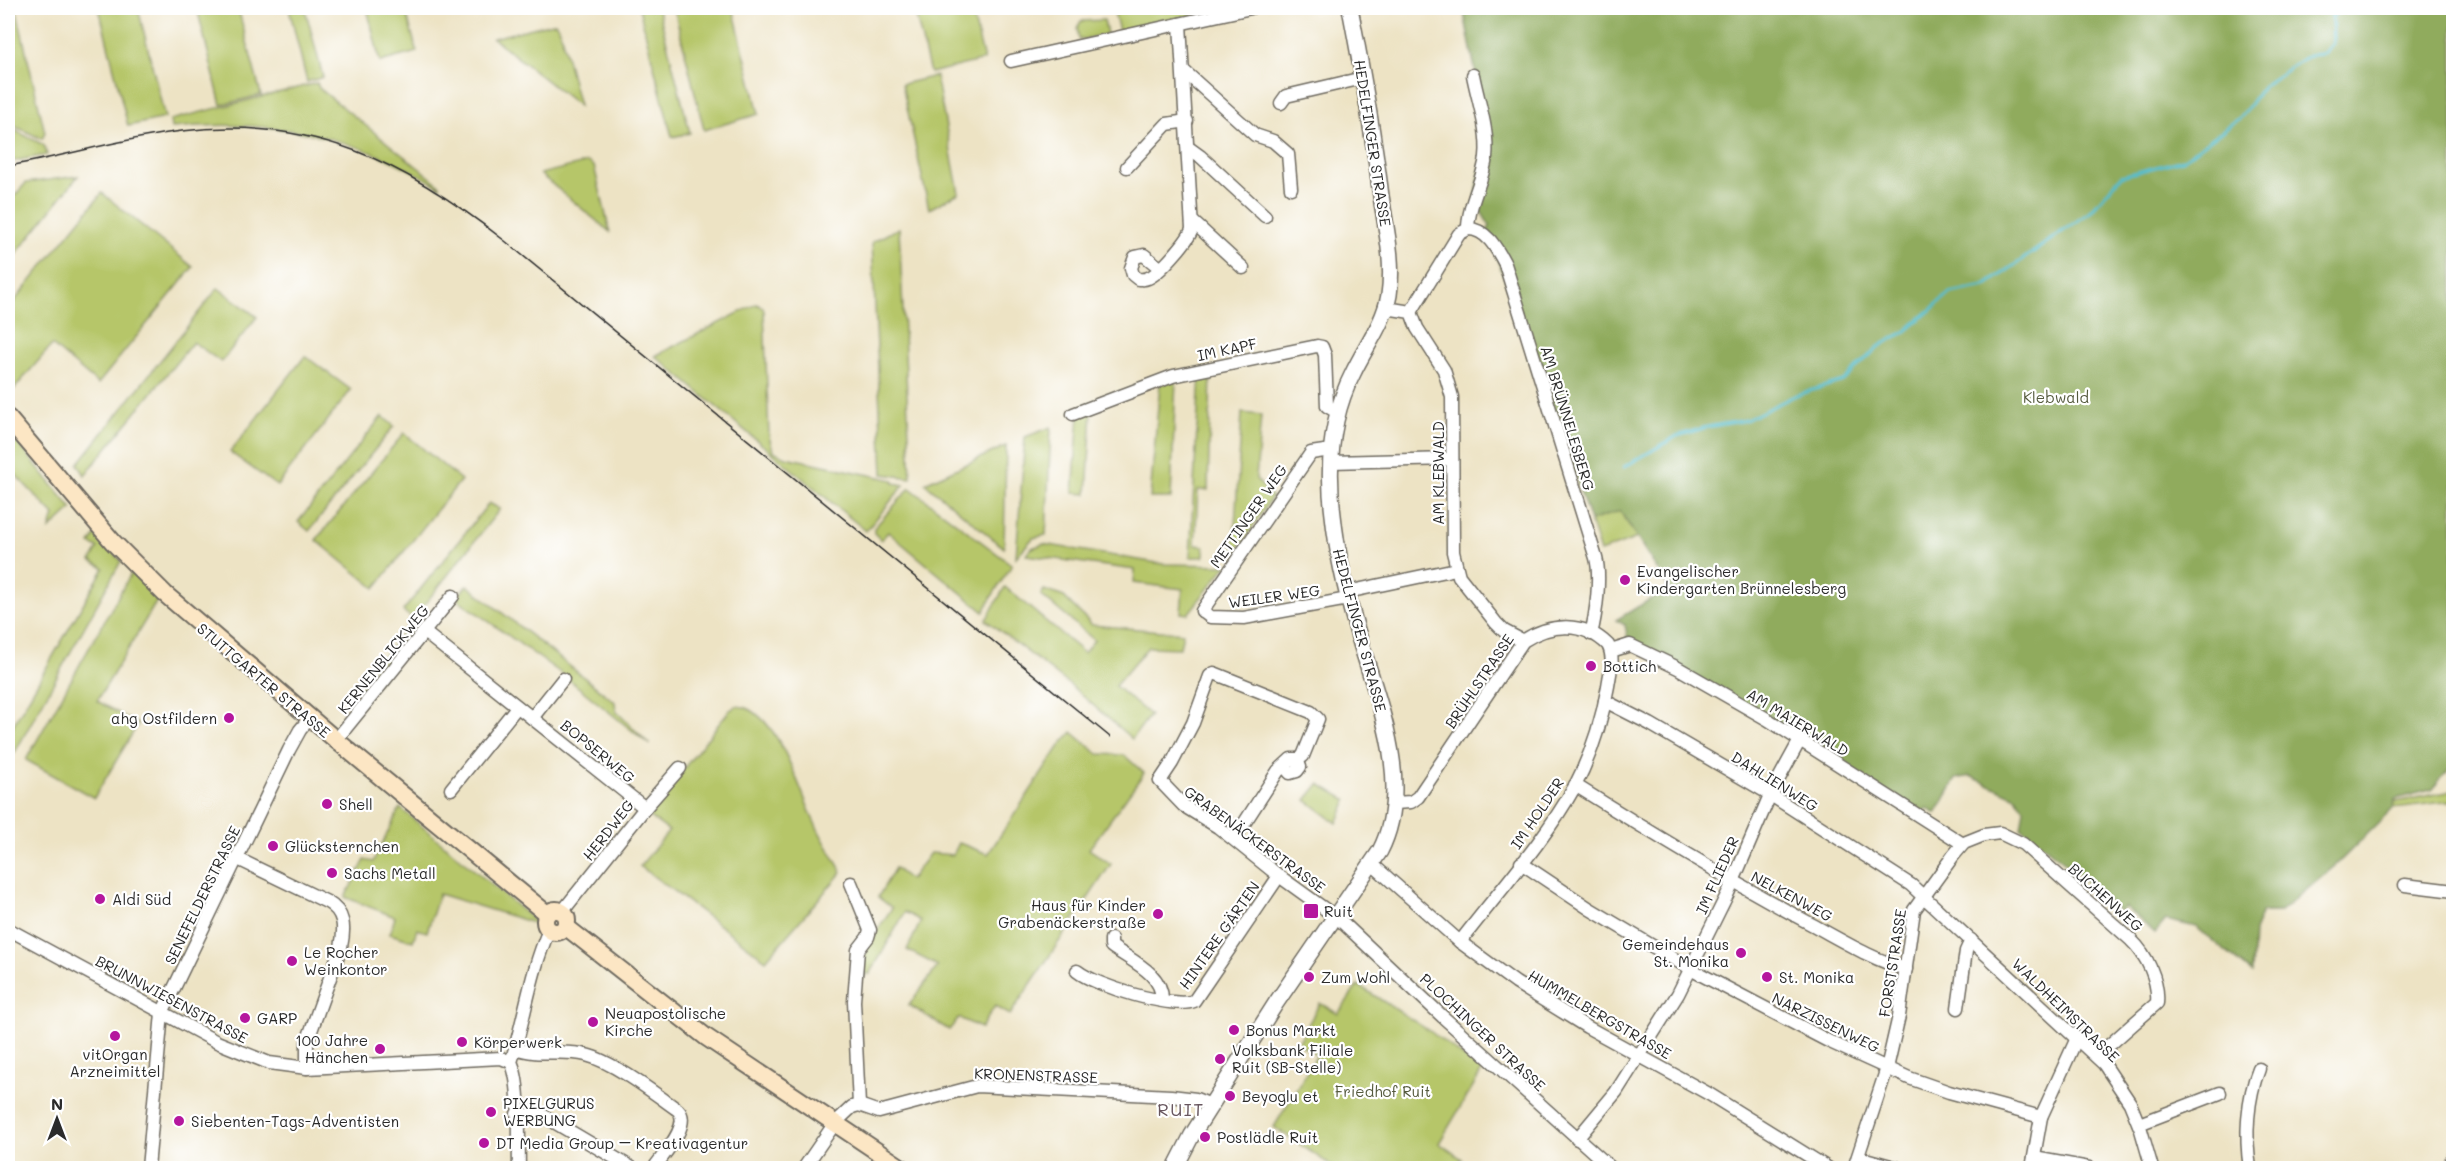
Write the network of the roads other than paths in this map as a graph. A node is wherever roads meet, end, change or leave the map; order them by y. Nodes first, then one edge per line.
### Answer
1 (1251, 8) edge
2 (1350, 8) edge
3 (1180, 24) junction
4 (1011, 61) dead end
5 (1184, 71) junction
6 (1473, 75) dead end
7 (1363, 78) junction
8 (1281, 103) dead end
9 (1187, 122) junction
10 (1189, 148) junction
11 (1127, 167) dead end
12 (1291, 188) dead end
13 (1265, 216) dead end
14 (1192, 221) junction
15 (1468, 229) junction
16 (1160, 268) dead end
17 (1243, 268) dead end
18 (1386, 308) junction
19 (1411, 312) junction
20 (1338, 412) junction
21 (1072, 414) dead end
22 (8, 418) edge
23 (1331, 456) junction
24 (1452, 459) junction
25 (1456, 569) junction
26 (1347, 595) junction
27 (453, 597) dead end
28 (1204, 614) joint
29 (424, 633) junction
30 (1591, 634) junction
31 (1523, 641) junction
32 (1611, 651) junction
33 (563, 679) dead end
34 (1605, 701) junction
35 (517, 707) junction
36 (310, 718) junction
37 (532, 718) junction
38 (336, 740) junction
39 (1800, 740) junction
40 (680, 768) dead end
41 (1575, 785) junction
42 (451, 789) dead end
43 (1770, 795) junction
44 (1394, 803) junction
45 (645, 808) junction
46 (1234, 839) junction
47 (1963, 844) junction
48 (236, 858) junction
49 (1521, 863) junction
50 (1372, 864) junction
51 (1279, 876) junction
52 (1733, 881) junction
53 (851, 883) dead end
54 (2404, 885) dead end
55 (2454, 891) edge
56 (1924, 896) junction
57 (1335, 916) junction
58 (556, 921) junction
59 (8, 928) edge
60 (1111, 939) dead end
61 (1971, 940) junction
62 (1460, 942) junction
63 (1691, 969) junction
64 (1906, 969) junction
65 (1077, 971) dead end
66 (1162, 1000) junction
67 (1958, 1008) dead end
68 (162, 1012) junction
69 (2077, 1038) junction
70 (516, 1048) junction
71 (1640, 1055) junction
72 (2097, 1056) junction
73 (511, 1062) junction
74 (307, 1068) junction
75 (1887, 1068) junction
76 (2259, 1069) dead end
77 (2220, 1093) dead end
78 (859, 1105) junction
79 (1211, 1105) junction
80 (517, 1114) junction
81 (2041, 1117) junction
82 (835, 1123) junction
83 (2139, 1124) junction
84 (1577, 1139) junction
85 (2454, 1156) edge
86 (1856, 1163) edge
87 (2033, 1163) edge
88 (148, 1168) edge
89 (519, 1168) edge
90 (632, 1168) edge
91 (654, 1168) edge
92 (804, 1168) edge
93 (902, 1168) edge
94 (1174, 1168) edge
95 (1611, 1168) edge
96 (1828, 1168) edge
97 (1898, 1168) edge
98 (2089, 1168) edge
99 (2152, 1168) edge
100 (2250, 1168) edge
101 (2447, 1168) edge

1 - 3 street
2 - 7 street, HEDELFINGER STRASSE
3 - 4 street
3 - 5 street
5 - 9 street
5 - 12 street
6 - 15 street
7 - 8 street
7 - 18 street, HEDELFINGER STRASSE
9 - 10 street
9 - 11 street
10 - 13 street
10 - 14 street
14 - 16 street
14 - 17 street
15 - 19 street
15 - 30 street, AM BRÜNNELESBERG
18 - 19 street
18 - 20 street, HEDELFINGER STRASSE
19 - 24 street, AM KLEBWALD
20 - 21 street, IM KAPF
20 - 23 street, HEDELFINGER STRASSE
22 - 36 main road, STUTTGARTER STRASSE
23 - 24 street, METTINGER WEG
23 - 26 street, HEDELFINGER STRASSE
23 - 28 street, METTINGER WEG
24 - 25 street, AM KLEBWALD
25 - 26 street, WEILER WEG
25 - 31 street
26 - 28 street, WEILER WEG
26 - 44 street, HEDELFINGER STRASSE
27 - 29 street, KERNENBLICKWEG
29 - 35 street, BOPSERWEG
29 - 38 street, KERNENBLICKWEG
30 - 31 street, BRÜHLSTRASSE
30 - 32 street, BRÜHLSTRASSE
31 - 44 street, BRÜHLSTRASSE
32 - 34 street, IM HOLDER
32 - 39 street, AM MAIERWALD
33 - 37 street
34 - 41 street, IM HOLDER
34 - 43 street, DAHLIENWEG
35 - 37 street, BOPSERWEG
35 - 42 street
36 - 38 main road, STUTTGARTER STRASSE
36 - 48 street, SENEFELDERSTRASSE
37 - 45 street, BOPSERWEG
38 - 58 main road, STUTTGARTER STRASSE
39 - 43 street, IM FLIEDER
39 - 47 street, AM MAIERWALD
40 - 45 street, HERDWEG
41 - 49 street, IM HOLDER
41 - 52 street, NELKENWEG
43 - 52 street, IM FLIEDER
43 - 56 street, DAHLIENWEG
44 - 50 street, HEDELFINGER STRASSE
45 - 58 street, HERDWEG
46 - 46 street, GRABENÄCKERSTRASSE
46 - 51 street, GRABENÄCKERSTRASSE
47 - 56 street, FORSTSTRASSE
47 - 72 street, BUCHENWEG
48 - 68 street, SENEFELDERSTRASSE
48 - 74 street
49 - 62 street, IM HOLDER
49 - 63 street, NARZISSENWEG
50 - 57 street, HEDELFINGER STRASSE
50 - 62 street, HUMMELBERGSTRASSE
51 - 57 street, GRABENÄCKERSTRASSE
51 - 66 street, HINTERE GÄRTEN
52 - 63 street, IM FLIEDER
52 - 64 street, NELKENWEG
53 - 78 street
54 - 55 street
56 - 61 street, WALDHEIMSTRASSE
56 - 64 street, FORSTSTRASSE
57 - 79 street, HEDELFINGER STRASSE
57 - 84 street, PLOCHINGER STRASSE
58 - 70 street, HERDWEG
58 - 82 main road, STUTTGARTER STRASSE
59 - 68 street, BRUNNWIESENSTRASSE
60 - 66 street
61 - 67 street
61 - 69 street, WALDHEIMSTRASSE
62 - 71 street, HUMMELBERGSTRASSE
63 - 71 street, IM FLIEDER
63 - 75 street, NARZISSENWEG
64 - 75 street, FORSTSTRASSE
65 - 66 street, HINTERE GÄRTEN
68 - 74 street, BRUNNWIESENSTRASSE
68 - 88 street, SENEFELDERSTRASSE
69 - 72 street, WALDHEIMSTRASSE
69 - 81 street
70 - 73 street, HERDWEG
70 - 91 street
71 - 84 street, IM FLIEDER
71 - 96 street, HUMMELBERGSTRASSE
72 - 83 street, WALDHEIMSTRASSE
73 - 74 street, BRUNNWIESENSTRASSE
73 - 80 street
75 - 81 street, NARZISSENWEG
75 - 86 street, FORSTSTRASSE
76 - 100 street
77 - 83 street
78 - 79 street, KRONENSTRASSE
78 - 82 street
79 - 94 street, HEDELFINGER STRASSE
80 - 89 street
80 - 90 street
81 - 87 street
82 - 92 street
82 - 93 main road, STUTTGARTER STRASSE
83 - 99 street, WALDHEIMSTRASSE
84 - 95 street, PLOCHINGER STRASSE
85 - 101 street
86 - 97 street
87 - 98 street

